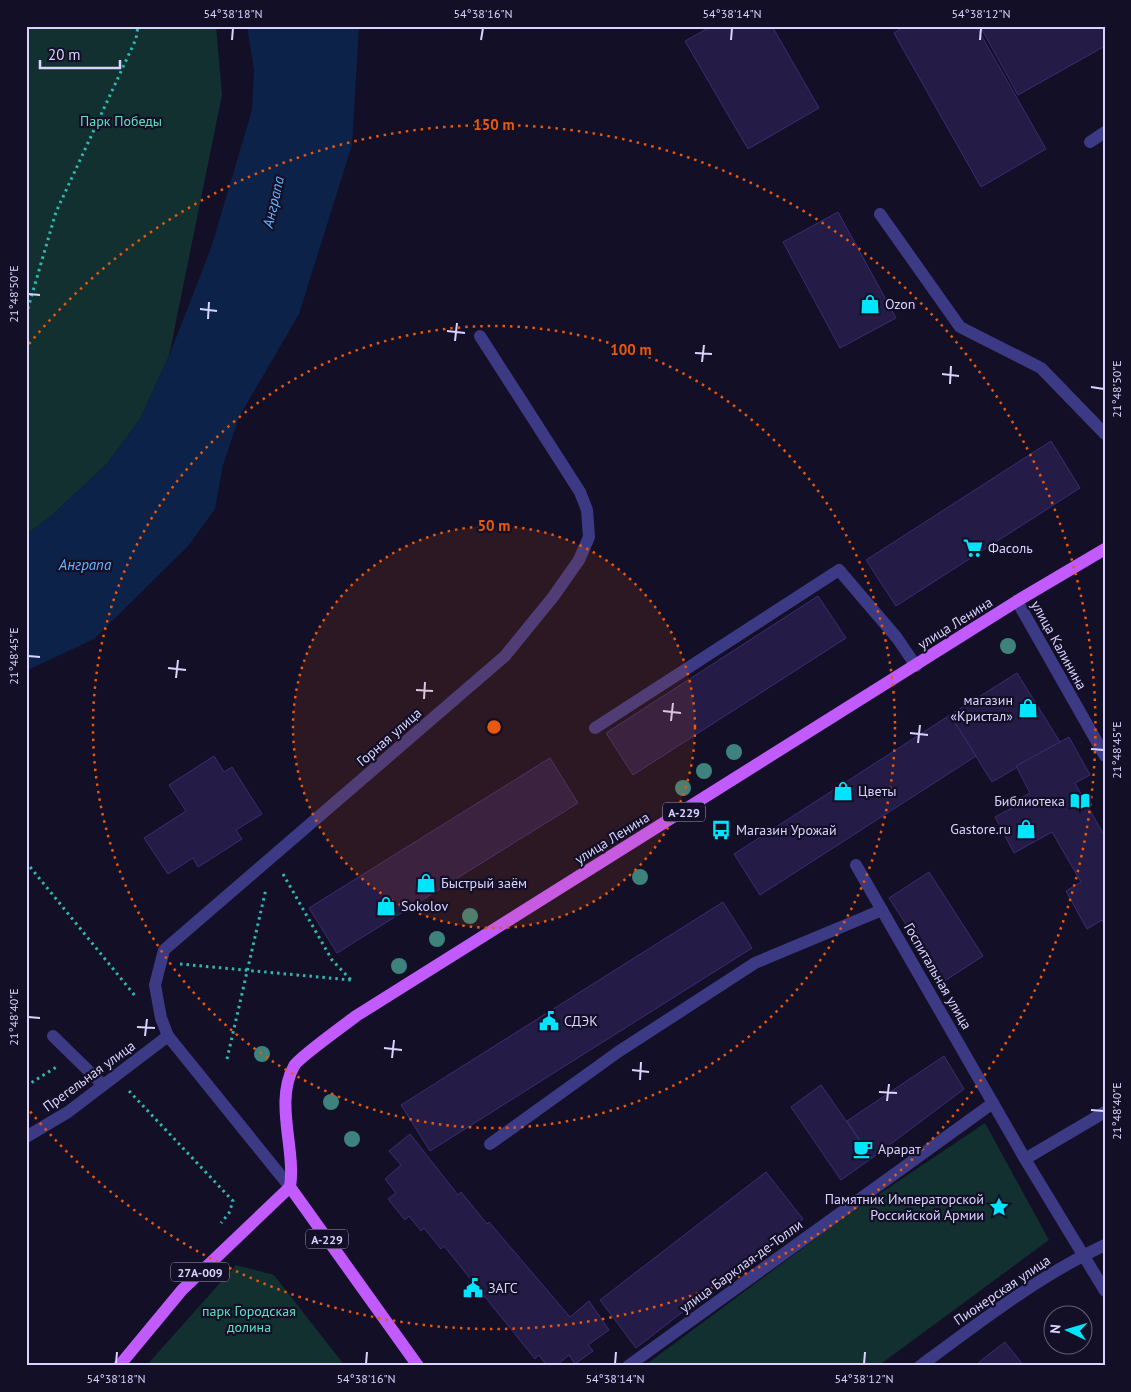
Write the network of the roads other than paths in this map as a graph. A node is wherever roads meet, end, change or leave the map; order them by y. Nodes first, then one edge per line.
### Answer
1 (1105, 132) edge
2 (1090, 142) dead end
3 (880, 214) dead end
4 (480, 336) dead end
5 (1105, 434) edge
6 (1105, 549) edge
7 (1017, 601) junction
8 (916, 666) junction
9 (595, 728) dead end
10 (1105, 756) edge
11 (856, 865) dead end
12 (882, 910) junction
13 (53, 1036) dead end
14 (168, 1036) junction
15 (103, 1085) junction
16 (993, 1103) junction
17 (1105, 1112) edge
18 (26, 1137) edge
19 (490, 1144) dead end
20 (1025, 1159) junction
21 (290, 1187) junction
22 (1105, 1244) edge
23 (1084, 1254) junction
24 (1105, 1291) edge
25 (119, 1366) edge
26 (418, 1366) edge
27 (628, 1366) edge
28 (920, 1366) edge

1 - 2 street
3 - 5 street
4 - 14 street, Горная улица
6 - 7 main road, улица Ленина / А-229
7 - 8 main road, улица Ленина / А-229
7 - 10 street, улица Калинина
8 - 9 street
8 - 21 main road, улица Ленина / А-229
11 - 12 street, Госпитальная улица
12 - 16 street, Госпитальная улица
12 - 19 street
13 - 15 street
14 - 15 street, Прегельная улица
14 - 21 street
15 - 18 street, Прегельная улица
16 - 20 street, Госпитальная улица
16 - 27 street, улица Барклая-де-Толли
17 - 20 street
20 - 23 street, Госпитальная улица
21 - 25 main road, 27А-009
21 - 26 main road, А-229
22 - 23 street, Пионерская улица
23 - 24 street, Госпитальная улица
23 - 28 street, Пионерская улица

